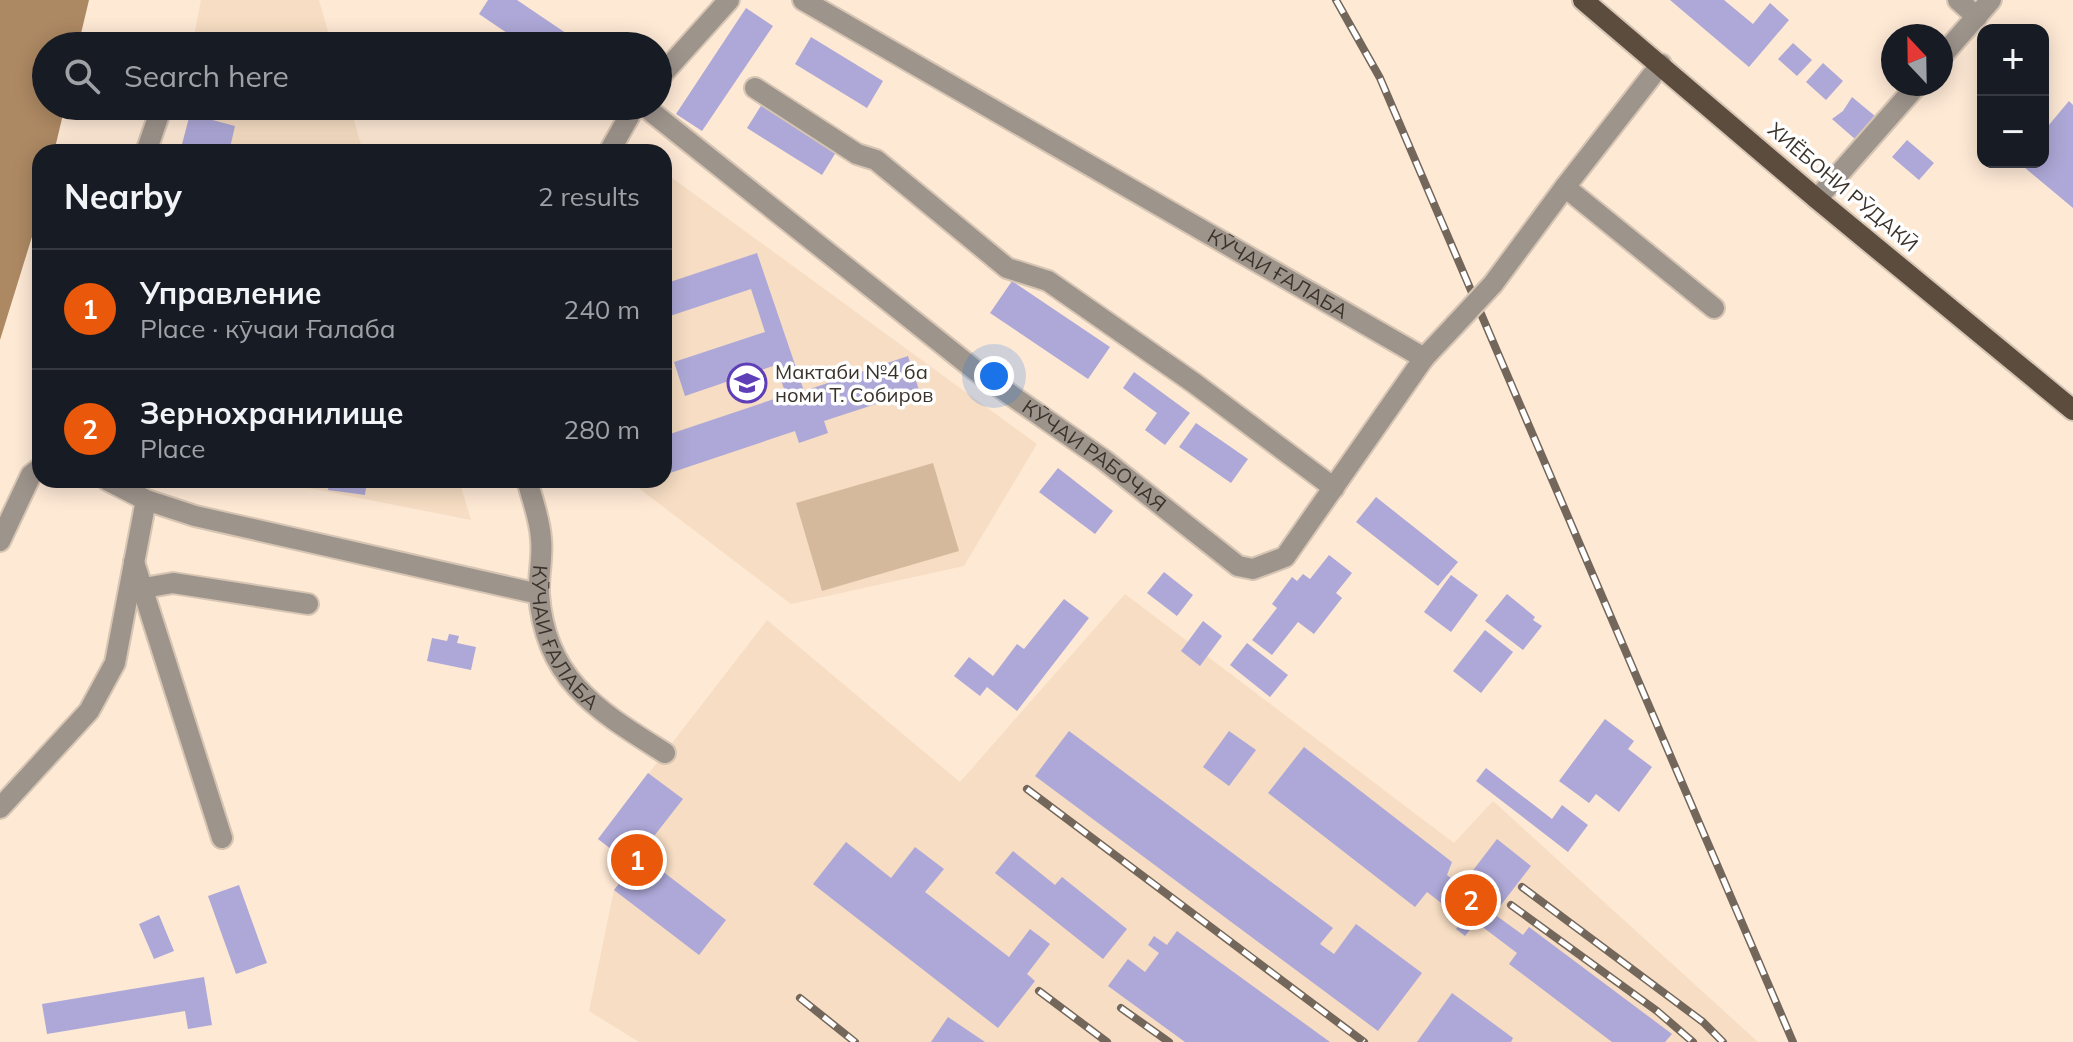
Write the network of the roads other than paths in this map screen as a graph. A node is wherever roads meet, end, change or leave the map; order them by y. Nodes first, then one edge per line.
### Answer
1 (729, 0) edge
2 (803, 0) edge
3 (1583, 0) edge
4 (1958, 0) edge
5 (1991, 0) edge
6 (1977, 17) junction
7 (1953, 44) edge
8 (672, 63) edge
9 (1661, 64) junction
10 (755, 88) dead end
11 (1907, 96) edge
12 (157, 120) edge
13 (627, 120) edge
14 (662, 120) edge
15 (149, 144) edge
16 (614, 144) edge
17 (1565, 187) junction
18 (1817, 199) junction
19 (1714, 308) dead end
20 (1424, 358) junction
21 (2073, 410) edge
22 (32, 474) edge
23 (123, 488) edge
24 (529, 488) edge
25 (1334, 488) junction
26 (146, 500) junction
27 (0, 541) edge
28 (134, 562) junction
29 (144, 588) junction
30 (539, 594) junction
31 (308, 604) dead end
32 (665, 753) dead end
33 (0, 808) edge
34 (222, 838) dead end

1 - 8 street
2 - 20 street, КӮЧАИ ҒАЛАБА
3 - 9 main road, ХИЁБОНИ РӮДАКӢ
4 - 6 street
5 - 6 street
6 - 7 street
9 - 17 street
9 - 18 main road, ХИЁБОНИ РӮДАКӢ
10 - 25 street
11 - 18 street
12 - 15 street
13 - 16 street
14 - 25 street, КӮЧАИ РАБОЧАЯ
17 - 19 street
17 - 20 street, bridge
18 - 21 main road, ХИЁБОНИ РӮДАКӢ
20 - 25 street, КӮЧАИ РАБОЧАЯ
22 - 27 street
23 - 26 street
24 - 30 street, КӮЧАИ ҒАЛАБА
26 - 28 street
26 - 30 street
28 - 29 street
28 - 33 street
29 - 31 street
29 - 34 street
30 - 32 street, КӮЧАИ ҒАЛАБА

